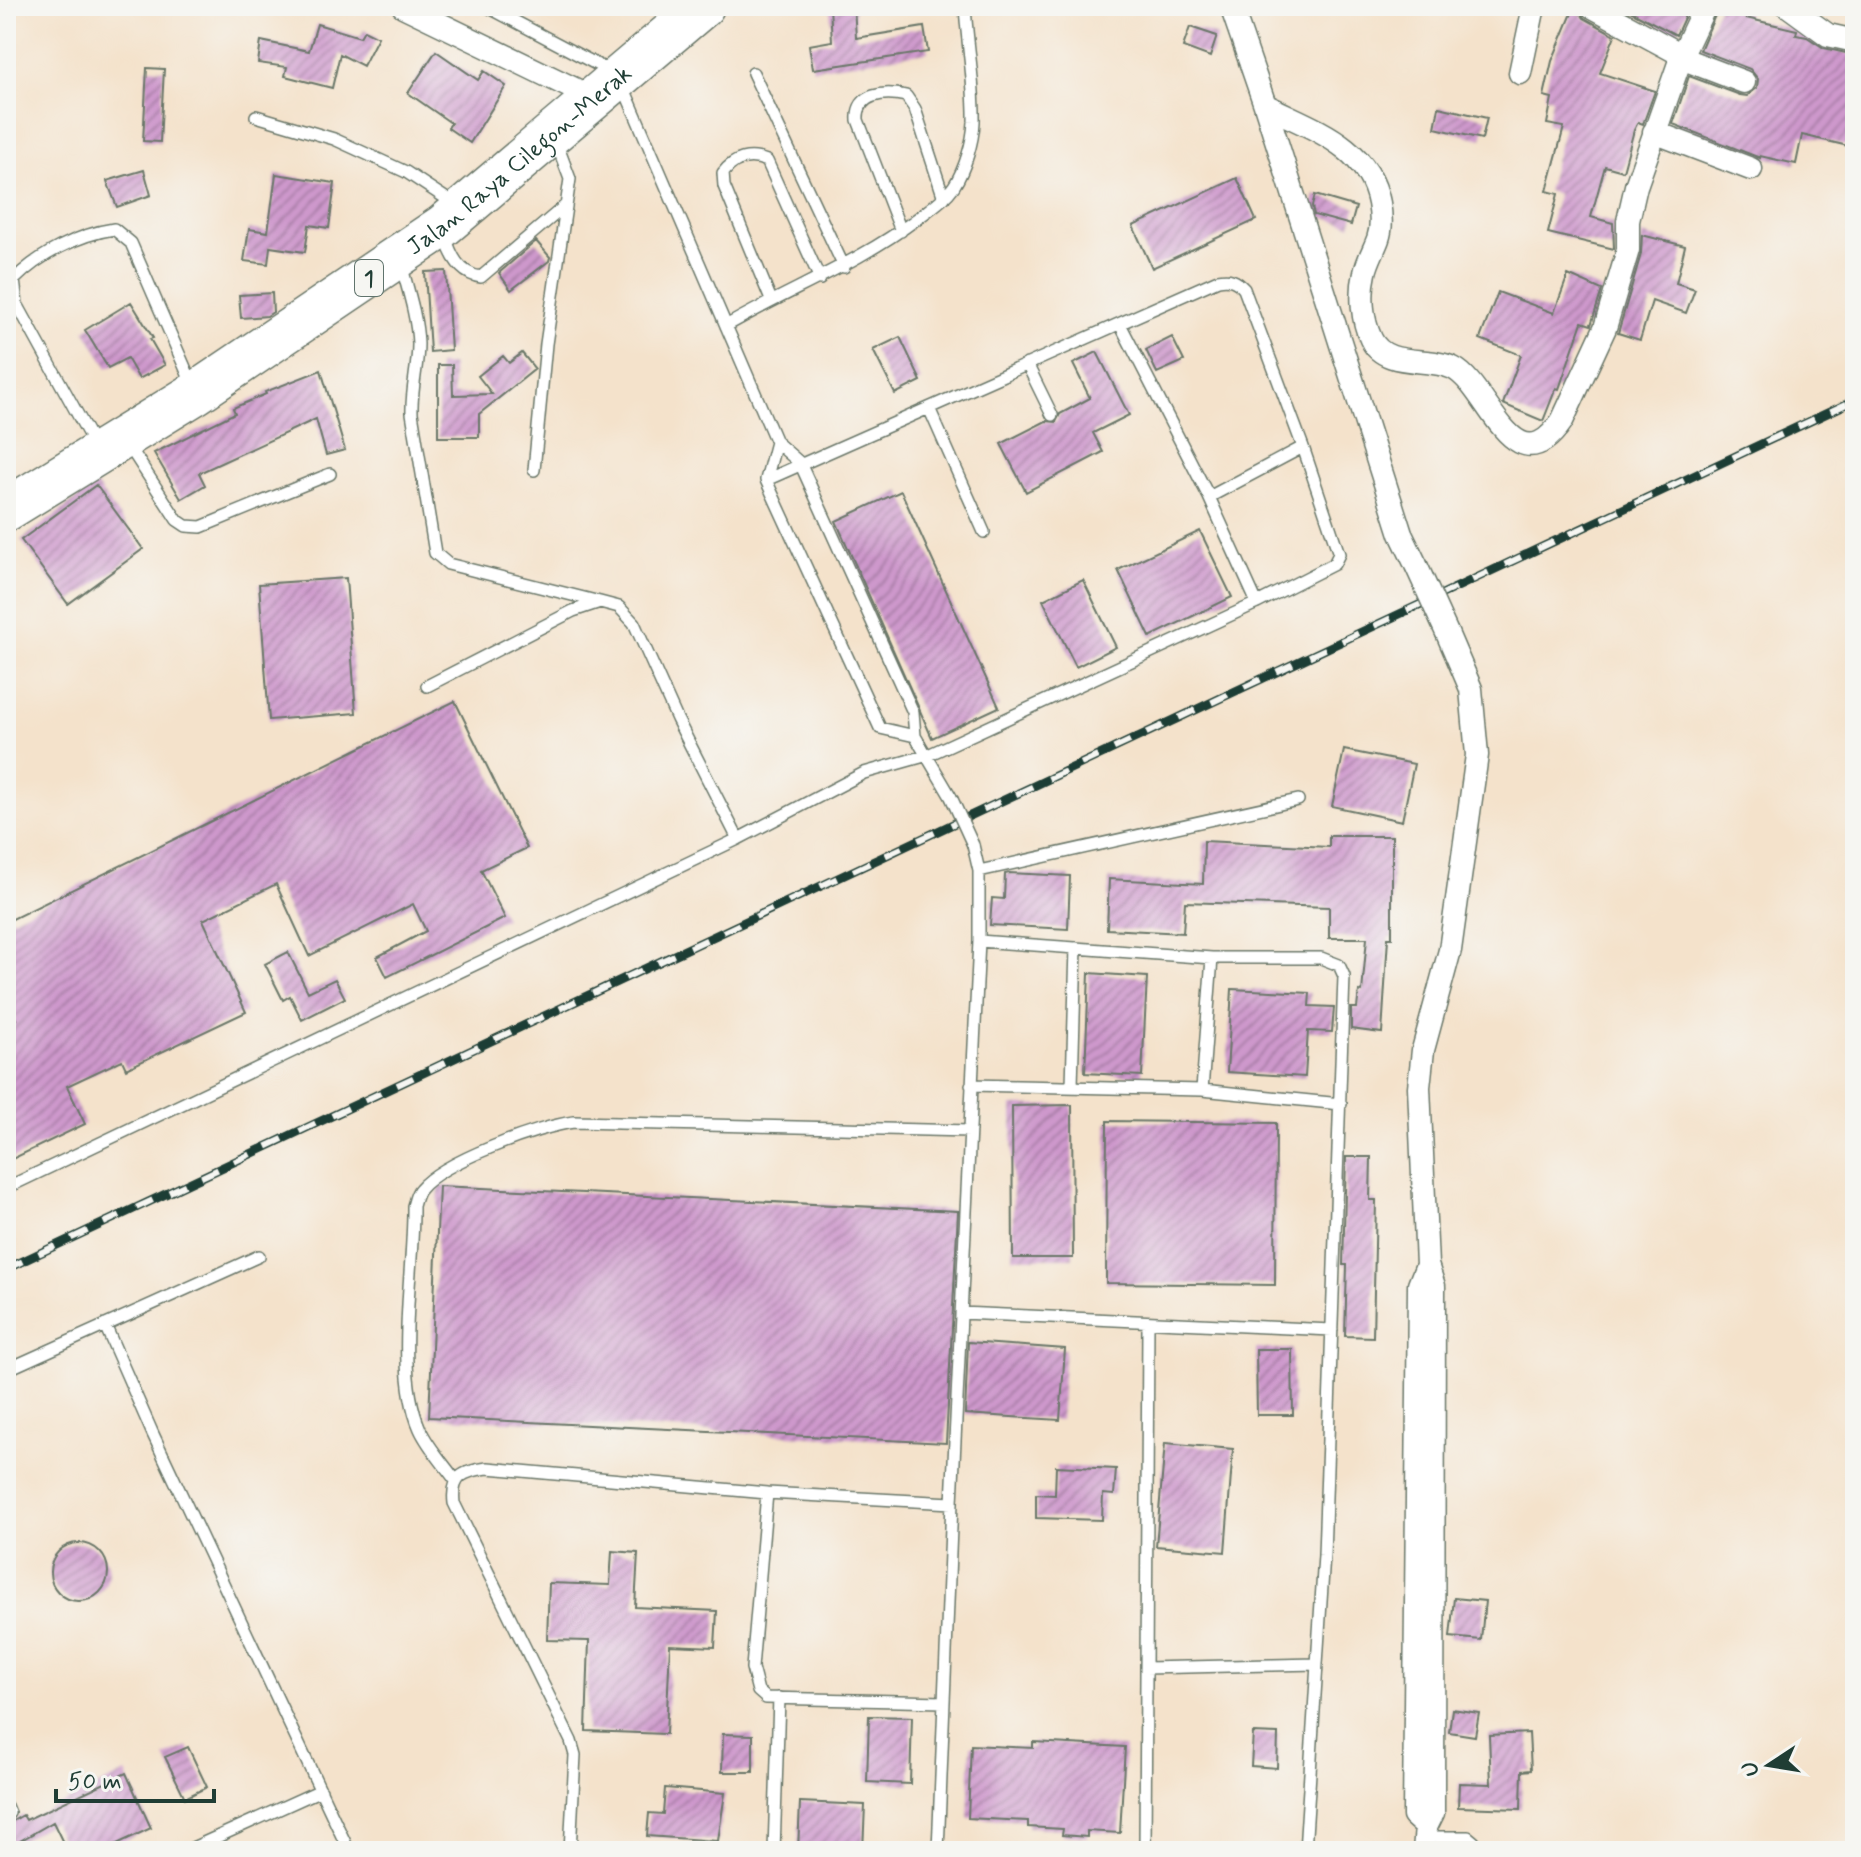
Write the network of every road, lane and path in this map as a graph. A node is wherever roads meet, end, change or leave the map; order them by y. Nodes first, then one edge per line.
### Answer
1 (403, 6) edge
2 (487, 6) edge
3 (702, 6) edge
4 (965, 6) edge
5 (1231, 6) edge
6 (1537, 6) edge
7 (1591, 6) edge
8 (1705, 6) edge
9 (1788, 6) edge
10 (1855, 41) edge
11 (1682, 57) junction
12 (753, 73) dead end
13 (1520, 73) dead end
14 (1744, 82) dead end
15 (606, 87) junction
16 (1265, 105) junction
17 (256, 116) dead end
18 (1654, 132) junction
19 (553, 134) junction
20 (1751, 169) dead end
21 (944, 198) junction
22 (566, 205) junction
23 (453, 218) junction
24 (901, 231) junction
25 (400, 257) junction
26 (844, 267) junction
27 (820, 279) junction
28 (771, 300) junction
29 (1120, 324) junction
30 (726, 326) junction
31 (1027, 364) junction
32 (196, 393) junction
33 (929, 408) junction
34 (1052, 415) dead end
35 (776, 442) junction
36 (111, 446) junction
37 (1303, 447) junction
38 (800, 463) junction
39 (534, 470) dead end
40 (330, 474) dead end
41 (766, 480) junction
42 (1209, 497) junction
43 (6, 510) edge
44 (984, 532) dead end
45 (600, 602) junction
46 (1257, 603) junction
47 (427, 686) dead end
48 (915, 736) junction
49 (928, 755) junction
50 (1298, 800) dead end
51 (738, 839) junction
52 (979, 871) junction
53 (979, 941) junction
54 (1076, 948) junction
55 (1212, 958) junction
56 (971, 1085) junction
57 (1072, 1085) junction
58 (1202, 1090) junction
59 (1341, 1104) junction
60 (970, 1131) junction
61 (6, 1188) edge
62 (259, 1256) dead end
63 (961, 1313) junction
64 (1148, 1322) junction
65 (105, 1325) junction
66 (1332, 1330) junction
67 (6, 1370) edge
68 (456, 1481) junction
69 (767, 1493) junction
70 (952, 1503) junction
71 (1317, 1664) junction
72 (1146, 1668) junction
73 (779, 1698) junction
74 (944, 1702) junction
75 (321, 1790) junction
76 (1425, 1838) edge
77 (186, 1851) edge
78 (349, 1851) edge
79 (570, 1851) edge
80 (774, 1851) edge
81 (938, 1851) edge
82 (1145, 1851) edge
83 (1305, 1851) edge
84 (1476, 1851) edge

1 - 15 street
2 - 15 lane
3 - 15 highway, Jalan Raya Cilegon-Merak / 1
4 - 21 lane
5 - 16 street
6 - 13 street
7 - 11 street
8 - 11 street
9 - 10 street
11 - 14 street
11 - 18 street
12 - 26 lane
15 - 19 highway, Jalan Raya Cilegon-Merak / 1
15 - 30 lane
16 - 18 street
16 - 76 street, bridge
17 - 23 lane
18 - 20 street
19 - 22 lane
19 - 23 highway, Jalan Raya Cilegon-Merak / 1
21 - 24 lane
21 - 24 lane
22 - 23 lane
22 - 39 lane
23 - 25 highway, Jalan Raya Cilegon-Merak / 1
24 - 26 lane
25 - 32 highway, Jalan Raya Cilegon-Merak / 1
25 - 45 lane
26 - 27 lane
27 - 28 lane
27 - 28 lane
28 - 30 lane
29 - 31 lane
29 - 37 lane
29 - 42 lane
30 - 35 lane
31 - 33 lane
31 - 34 lane
32 - 36 highway, Jalan Raya Cilegon-Merak / 1
32 - 36 lane
33 - 38 lane
33 - 44 lane
35 - 38 lane
35 - 41 lane
36 - 40 lane
36 - 43 highway, Jalan Raya Cilegon-Merak / 1
37 - 42 lane
37 - 46 lane
38 - 41 lane
38 - 48 lane
41 - 48 lane
42 - 46 lane
45 - 47 lane
45 - 51 lane
46 - 49 lane
48 - 49 lane
49 - 51 lane
49 - 52 lane, bridge
50 - 52 lane
51 - 61 lane
52 - 53 lane
53 - 54 lane
53 - 56 lane
54 - 55 lane
54 - 57 lane
55 - 58 lane
55 - 59 lane
56 - 57 lane
56 - 60 lane
57 - 58 lane
58 - 59 lane
59 - 66 lane
60 - 63 lane
60 - 68 lane
62 - 65 lane
63 - 64 lane
63 - 70 lane
64 - 66 lane
64 - 72 lane
65 - 67 lane
65 - 75 lane
66 - 71 lane
68 - 69 lane
68 - 79 lane
69 - 70 lane
69 - 73 lane
70 - 74 lane
71 - 72 lane
71 - 83 lane
72 - 82 lane
73 - 74 lane
73 - 80 lane
74 - 81 lane
75 - 77 lane
75 - 78 lane
76 - 84 lane

